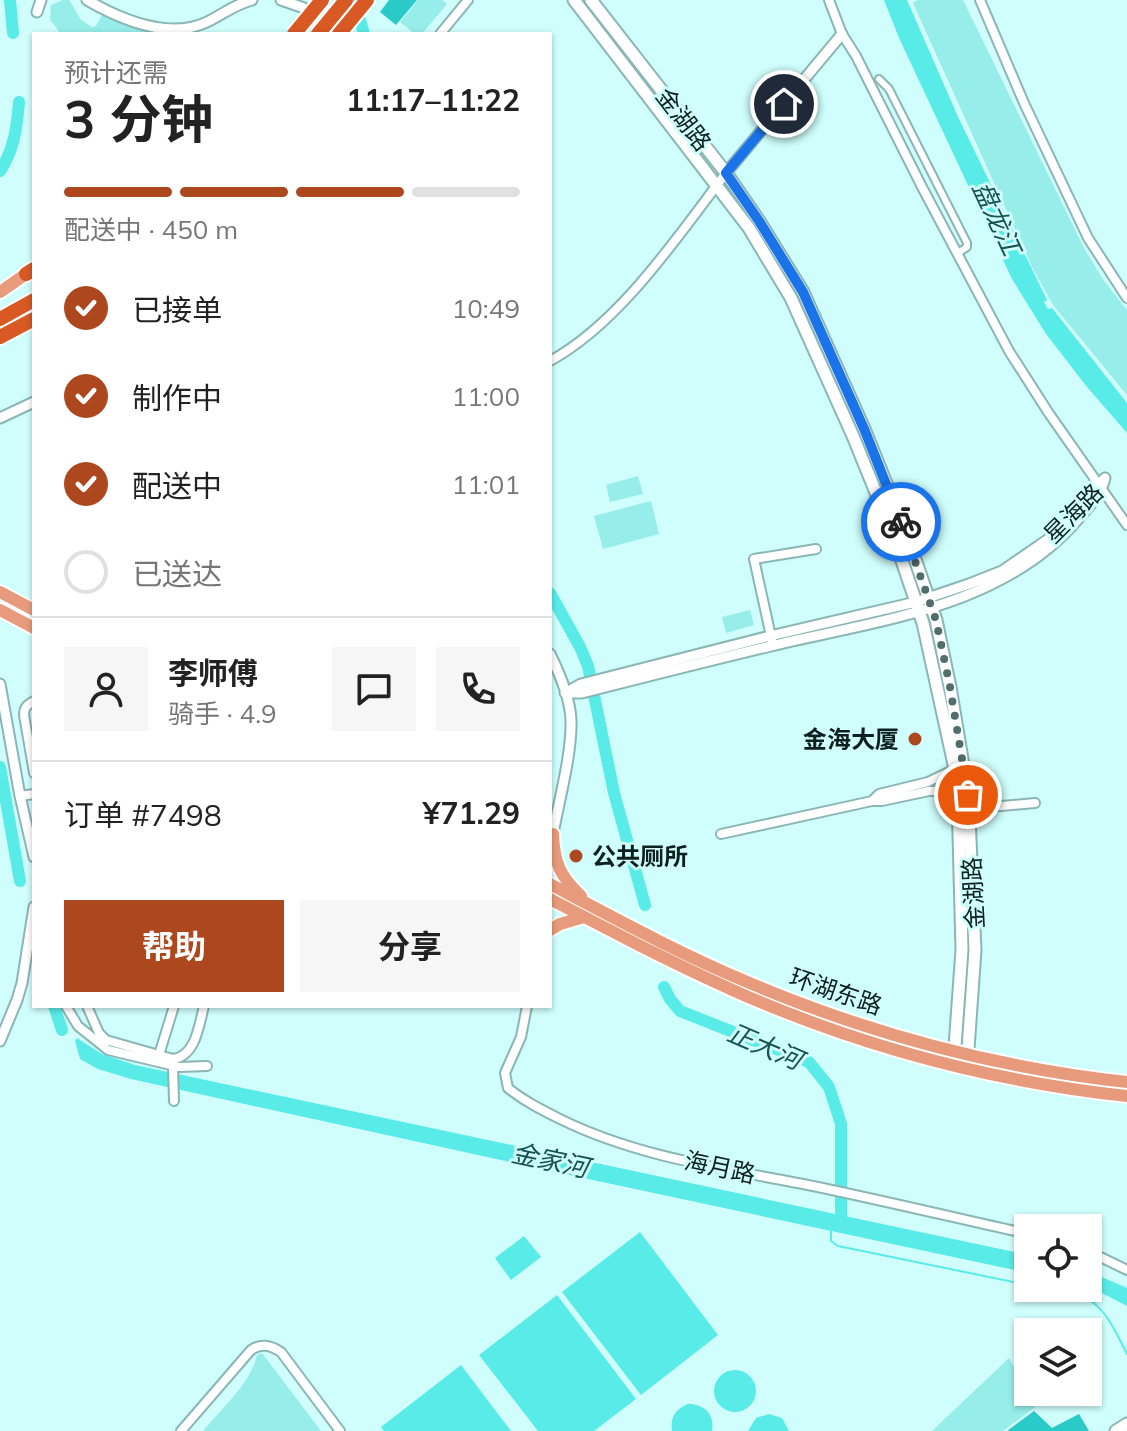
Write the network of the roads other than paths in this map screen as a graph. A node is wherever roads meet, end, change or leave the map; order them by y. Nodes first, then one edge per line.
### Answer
1 (39, 0) edge
2 (87, 0) edge
3 (252, 0) edge
4 (281, 0) edge
5 (322, 0) edge
6 (346, 0) edge
7 (367, 0) edge
8 (468, 0) edge
9 (574, 0) edge
10 (591, 0) edge
11 (829, 0) edge
12 (980, 0) edge
13 (304, 8) dead end
14 (37, 12) dead end
15 (296, 32) edge
16 (320, 32) edge
17 (341, 32) edge
18 (442, 32) edge
19 (842, 34) junction
20 (879, 79) dead end
21 (726, 173) junction
22 (717, 185) junction
23 (958, 253) junction
24 (30, 272) edge
25 (0, 292) edge
26 (1127, 298) edge
27 (32, 301) edge
28 (0, 319) edge
29 (32, 320) edge
30 (0, 337) edge
31 (552, 360) edge
32 (32, 403) edge
33 (0, 418) edge
34 (1100, 488) junction
35 (1127, 525) edge
36 (816, 549) dead end
37 (0, 592) edge
38 (930, 602) junction
39 (917, 606) junction
40 (32, 609) edge
41 (0, 610) edge
42 (32, 627) edge
43 (772, 640) junction
44 (552, 659) edge
45 (0, 684) edge
46 (565, 693) junction
47 (32, 702) edge
48 (32, 761) edge
49 (955, 769) junction
50 (958, 791) junction
51 (32, 794) edge
52 (20, 796) junction
53 (872, 801) junction
54 (1035, 803) dead end
55 (969, 809) junction
56 (721, 834) dead end
57 (552, 836) edge
58 (32, 848) edge
59 (552, 885) edge
60 (552, 900) edge
61 (587, 910) junction
62 (32, 920) edge
63 (552, 929) edge
64 (67, 1008) edge
65 (88, 1008) edge
66 (173, 1008) edge
67 (203, 1008) edge
68 (527, 1008) edge
69 (6, 1015) edge
70 (0, 1041) edge
71 (961, 1052) junction
72 (159, 1055) junction
73 (207, 1066) dead end
74 (960, 1066) junction
75 (174, 1070) junction
76 (1127, 1082) edge
77 (174, 1096) dead end
78 (1127, 1096) edge
79 (1014, 1231) edge
80 (1102, 1258) edge
81 (1127, 1270) edge
82 (1127, 1424) edge
83 (181, 1431) edge
84 (340, 1431) edge
85 (1116, 1431) edge

1 - 14 street
2 - 3 street
4 - 13 street
5 - 15 highway, bridge
6 - 16 highway, bridge
7 - 17 highway
8 - 18 street
9 - 22 main road, 金湖路
10 - 21 main road, 金湖路
11 - 19 street
12 - 26 street
19 - 21 street
19 - 23 street
20 - 23 street
21 - 22 street
21 - 38 main road, 金湖路
22 - 31 street
22 - 39 main road, 金湖路
23 - 34 street
24 - 25 main road
27 - 28 highway
29 - 30 highway
32 - 33 street
34 - 35 street
34 - 38 street, 星海路
36 - 43 street
37 - 40 main road
38 - 39 street, 星海路
38 - 55 main road, 金湖路
39 - 43 street, 星海路
39 - 49 main road, 金湖路
41 - 42 main road
43 - 46 street, 星海路
44 - 46 street
45 - 52 street
46 - 57 street
47 - 48 street
49 - 50 main road, 金湖路
49 - 53 street
50 - 53 street
50 - 71 main road, 金湖路
51 - 52 street
52 - 58 street
53 - 56 street
54 - 55 street
55 - 71 main road, 金湖路
57 - 61 main road
59 - 61 main road, 环湖东路
60 - 61 main road, 环湖东路
61 - 63 main road
61 - 71 main road, 环湖东路
61 - 74 main road, 环湖东路
62 - 69 street
64 - 75 street
65 - 72 street
66 - 72 street
67 - 72 street
68 - 79 street, 海月路
69 - 70 street
71 - 74 main road, 金湖路
71 - 76 main road, 环湖东路
73 - 75 street
74 - 78 main road, 环湖东路
75 - 77 street
80 - 81 street
82 - 85 main road
83 - 84 street

